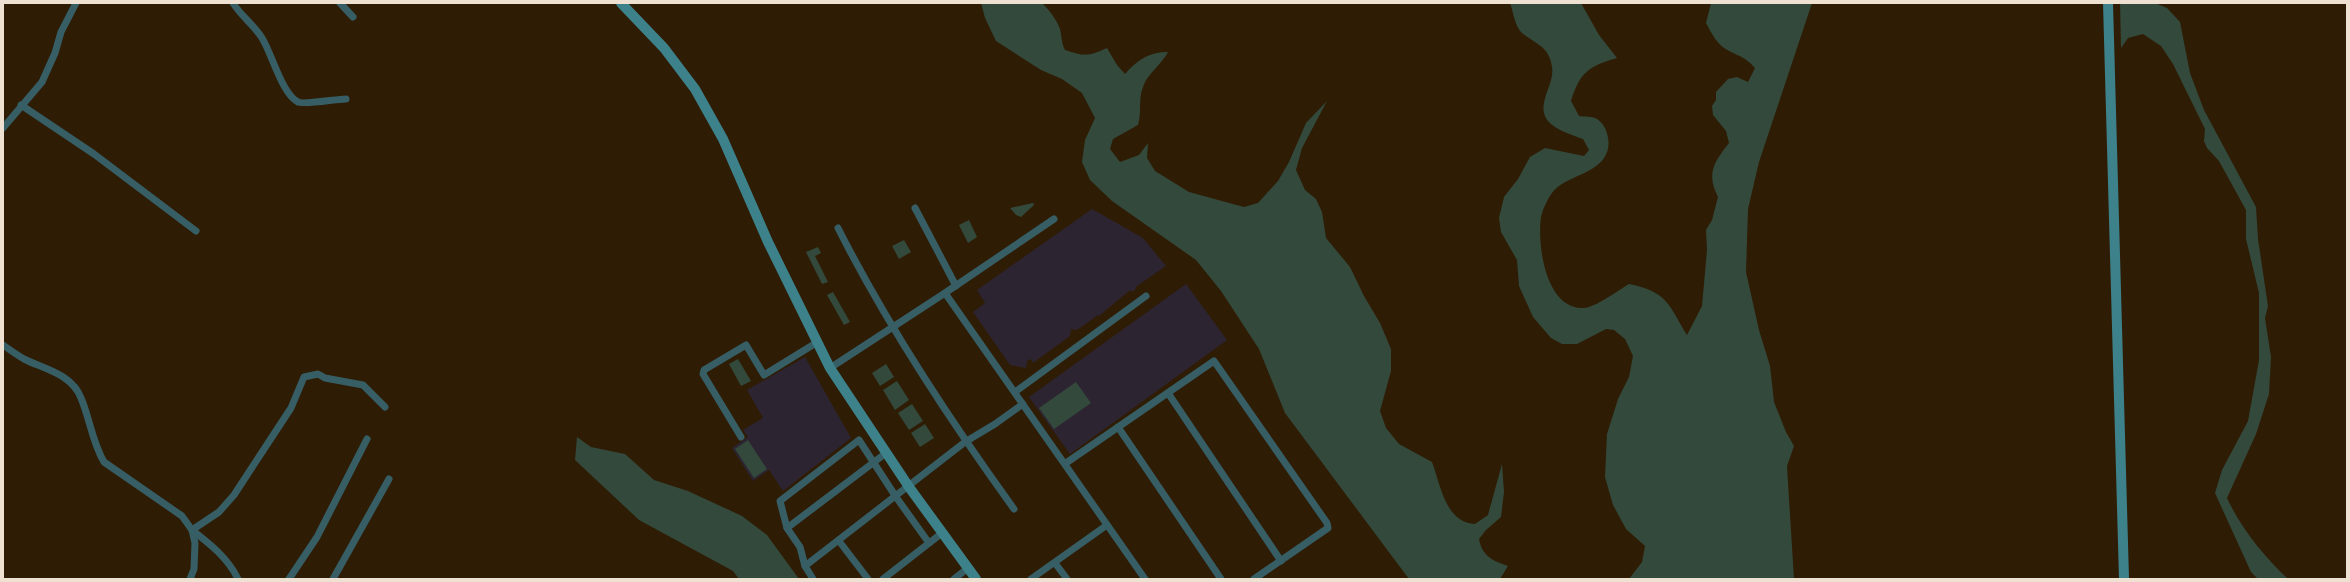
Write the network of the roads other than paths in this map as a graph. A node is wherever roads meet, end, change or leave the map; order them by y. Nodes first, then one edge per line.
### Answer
1 (76, 3) edge
2 (233, 3) edge
3 (340, 3) edge
4 (621, 3) edge
5 (2108, 3) edge
6 (353, 17) dead end
7 (346, 99) dead end
8 (21, 105) junction
9 (3, 128) edge
10 (915, 208) dead end
11 (1054, 219) dead end
12 (838, 228) dead end
13 (196, 231) dead end
14 (956, 286) junction
15 (945, 293) junction
16 (1146, 296) dead end
17 (892, 328) junction
18 (816, 343) junction
19 (3, 345) edge
20 (830, 368) junction
21 (1014, 392) junction
22 (1168, 393) junction
23 (1023, 404) junction
24 (385, 407) dead end
25 (1118, 427) junction
26 (741, 437) dead end
27 (367, 439) dead end
28 (965, 442) junction
29 (886, 453) junction
30 (874, 463) junction
31 (1066, 463) junction
32 (389, 479) dead end
33 (909, 487) junction
34 (896, 497) junction
35 (1014, 509) dead end
36 (1107, 525) junction
37 (787, 528) junction
38 (192, 530) junction
39 (942, 533) junction
40 (839, 541) junction
41 (929, 543) junction
42 (1281, 561) junction
43 (1055, 562) junction
44 (805, 566) junction
45 (968, 568) junction
46 (190, 579) edge
47 (238, 579) edge
48 (289, 579) edge
49 (333, 579) edge
50 (813, 579) edge
51 (868, 579) edge
52 (883, 579) edge
53 (954, 579) edge
54 (976, 579) edge
55 (1031, 579) edge
56 (1067, 579) edge
57 (1145, 579) edge
58 (1221, 579) edge
59 (1254, 579) edge
60 (2124, 579) edge

1 - 8 street
2 - 7 street
3 - 6 street
4 - 18 main road
5 - 60 main road
8 - 9 street
8 - 13 street
10 - 14 street
11 - 14 street
12 - 17 street
14 - 15 street
15 - 17 street
15 - 21 street
16 - 21 street
17 - 20 street
17 - 28 street
18 - 20 main road
18 - 26 street
19 - 38 street
20 - 29 main road
21 - 23 street
22 - 25 street
22 - 42 street
22 - 42 street
23 - 28 street
23 - 31 street
24 - 38 street
25 - 31 street
25 - 58 street
27 - 48 street
28 - 33 street
28 - 35 street
29 - 30 street
29 - 33 main road
30 - 34 street
30 - 37 street
30 - 37 street
31 - 36 street
32 - 49 street
33 - 34 street
33 - 39 main road
34 - 40 street
34 - 41 street
36 - 43 street
36 - 57 street
37 - 44 street
38 - 46 street
38 - 47 street
39 - 41 street
39 - 45 main road
40 - 44 street
40 - 51 street
41 - 52 street
42 - 59 street
43 - 55 street
43 - 56 street
44 - 50 street
45 - 53 street
45 - 54 main road

